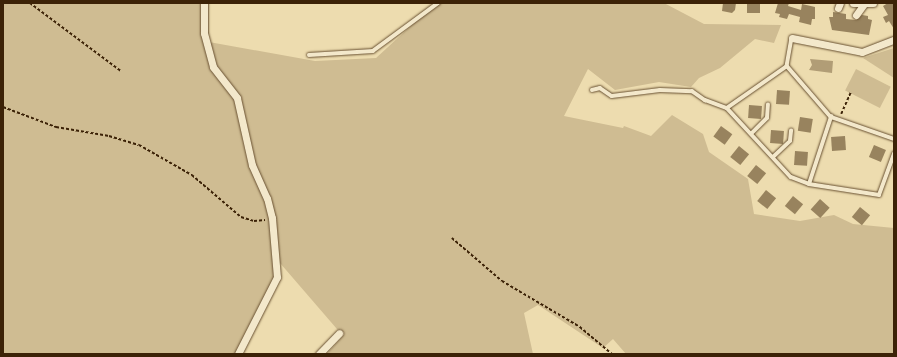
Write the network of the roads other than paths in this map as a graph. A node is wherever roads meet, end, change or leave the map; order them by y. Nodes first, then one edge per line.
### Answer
1 (204, 3) edge
2 (438, 3) edge
3 (853, 3) edge
4 (871, 3) edge
5 (856, 15) dead end
6 (792, 38) joint
7 (894, 40) edge
8 (309, 55) dead end
9 (787, 66) junction
10 (592, 90) dead end
11 (768, 105) dead end
12 (727, 108) junction
13 (831, 117) junction
14 (791, 131) dead end
15 (752, 133) junction
16 (894, 139) edge
17 (894, 154) edge
18 (773, 157) junction
19 (809, 184) junction
20 (339, 333) dead end
21 (238, 354) edge
22 (319, 354) edge

1 - 21 street
2 - 8 lane
3 - 4 street
4 - 5 street
6 - 7 street
6 - 9 lane
9 - 12 lane
9 - 13 lane
10 - 12 lane
11 - 15 lane
12 - 15 lane
13 - 16 lane
13 - 19 lane
14 - 18 lane
15 - 18 lane
17 - 19 lane
18 - 19 lane
20 - 22 street

